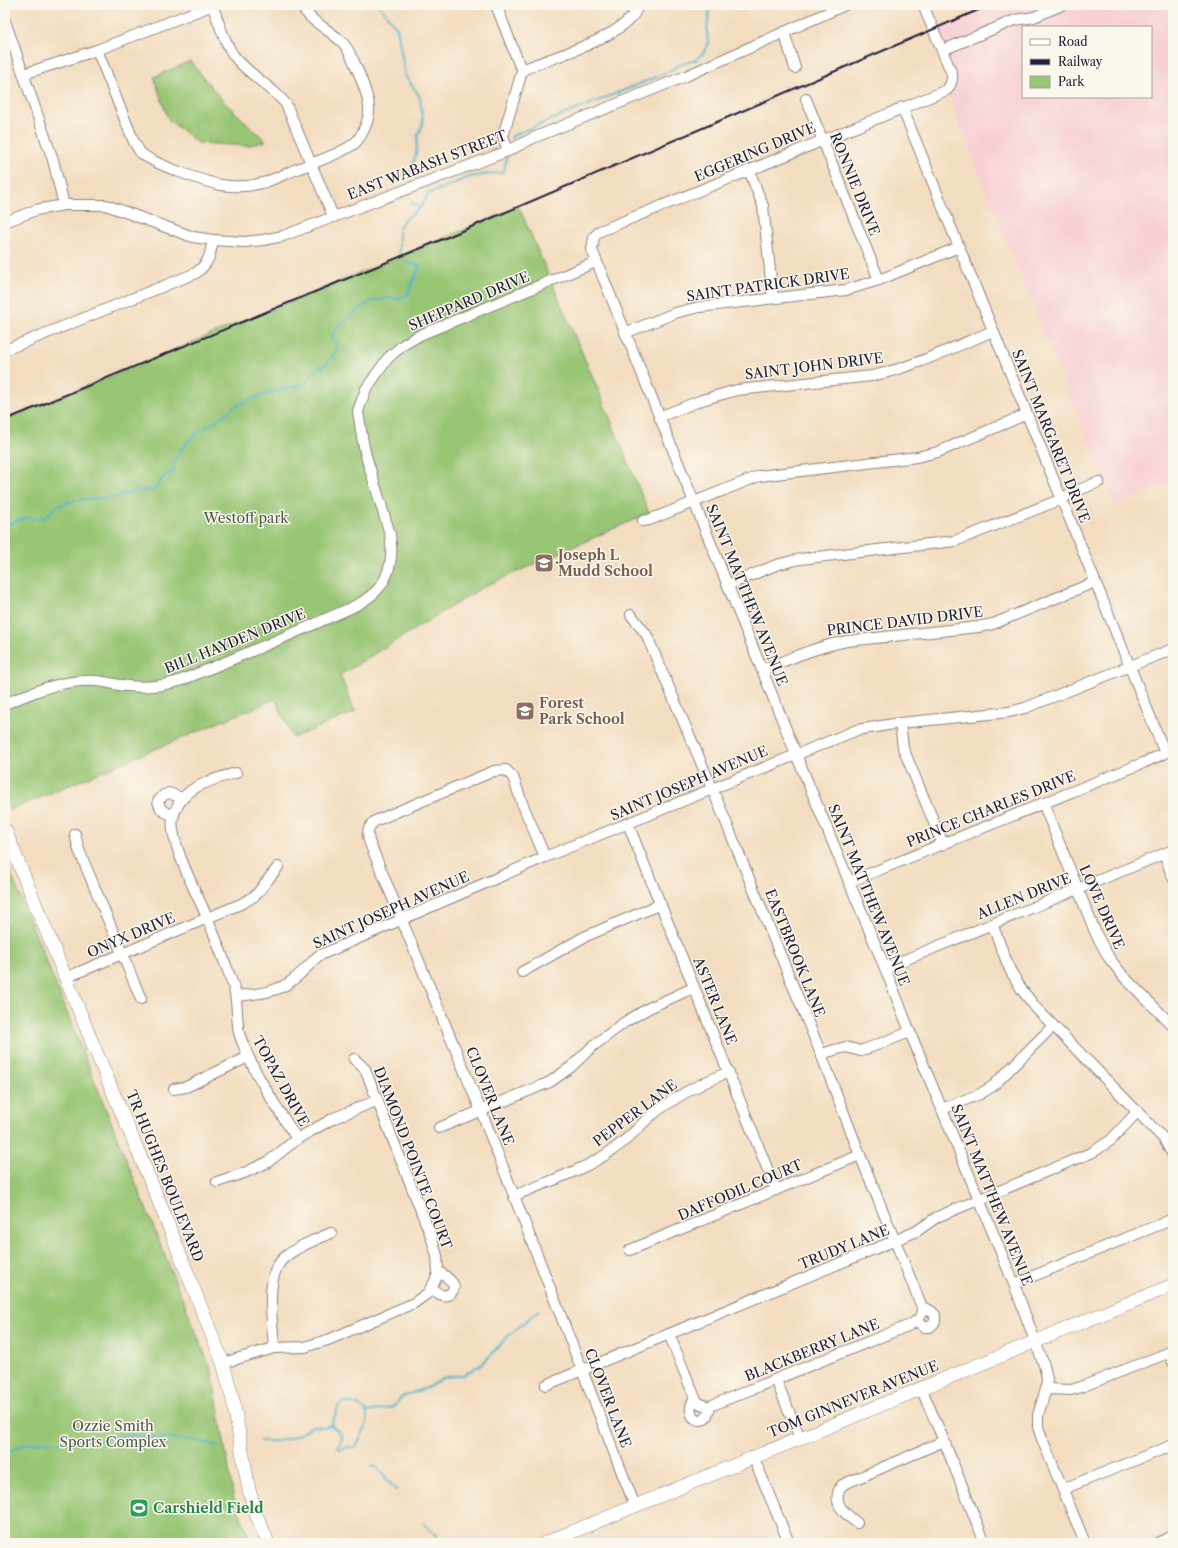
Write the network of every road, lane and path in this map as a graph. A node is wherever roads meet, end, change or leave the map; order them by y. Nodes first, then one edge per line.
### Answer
1 (212, 5) edge
2 (301, 5) edge
3 (496, 5) edge
4 (639, 5) edge
5 (844, 5) edge
6 (923, 5) edge
7 (1062, 5) edge
8 (5, 21) edge
9 (784, 32) junction
10 (97, 50) junction
11 (943, 50) junction
12 (523, 68) junction
13 (795, 68) dead end
14 (24, 74) junction
15 (806, 99) dead end
16 (902, 107) junction
17 (822, 140) junction
18 (508, 151) junction
19 (311, 164) junction
20 (749, 170) junction
21 (64, 205) junction
22 (333, 216) junction
23 (5, 222) edge
24 (213, 240) junction
25 (959, 247) junction
26 (596, 262) junction
27 (879, 280) junction
28 (773, 298) junction
29 (993, 331) junction
30 (625, 333) junction
31 (5, 350) edge
32 (1027, 414) junction
33 (660, 417) junction
34 (1099, 482) dead end
35 (1062, 499) junction
36 (694, 502) junction
37 (643, 521) dead end
38 (392, 548) joint
39 (1095, 582) junction
40 (728, 585) junction
41 (631, 614) dead end
42 (1173, 649) edge
43 (1129, 666) junction
44 (762, 670) junction
45 (5, 704) edge
46 (900, 723) junction
47 (796, 754) junction
48 (1143, 763) joint
49 (236, 773) dead end
50 (712, 788) junction
51 (182, 798) junction
52 (1043, 803) junction
53 (174, 816) junction
54 (628, 824) junction
55 (5, 830) edge
56 (75, 834) dead end
57 (943, 844) junction
58 (1168, 852) edge
59 (545, 857) junction
60 (278, 867) dead end
61 (1173, 878) edge
62 (849, 882) junction
63 (1077, 889) junction
64 (661, 904) junction
65 (207, 918) junction
66 (401, 919) junction
67 (992, 924) junction
68 (122, 954) junction
69 (885, 968) junction
70 (522, 972) dead end
71 (65, 978) junction
72 (693, 988) junction
73 (236, 996) junction
74 (141, 998) dead end
75 (1053, 1026) junction
76 (1173, 1026) edge
77 (910, 1032) junction
78 (822, 1054) junction
79 (248, 1057) junction
80 (354, 1059) dead end
81 (729, 1072) junction
82 (174, 1089) dead end
83 (378, 1100) junction
84 (942, 1109) junction
85 (481, 1111) junction
86 (1138, 1111) junction
87 (439, 1128) dead end
88 (297, 1139) junction
89 (860, 1155) junction
90 (1173, 1155) edge
91 (217, 1182) dead end
92 (776, 1190) junction
93 (514, 1196) junction
94 (979, 1199) junction
95 (1173, 1219) edge
96 (331, 1233) dead end
97 (896, 1240) junction
98 (630, 1250) dead end
99 (438, 1271) junction
100 (1014, 1284) junction
101 (1173, 1285) edge
102 (431, 1288) junction
103 (920, 1315) joint
104 (669, 1334) junction
105 (1035, 1340) junction
106 (274, 1348) junction
107 (1171, 1352) edge
108 (223, 1362) junction
109 (1173, 1362) edge
110 (582, 1370) junction
111 (776, 1380) junction
112 (546, 1385) dead end
113 (921, 1388) junction
114 (1046, 1389) junction
115 (695, 1398) junction
116 (707, 1406) junction
117 (800, 1438) junction
118 (944, 1441) junction
119 (1173, 1445) edge
120 (753, 1456) junction
121 (1063, 1489) junction
122 (635, 1506) junction
123 (857, 1523) dead end
124 (1173, 1536) edge
125 (268, 1543) edge
126 (545, 1543) edge
127 (789, 1543) edge
128 (985, 1543) edge
129 (1085, 1543) edge
130 (1157, 1543) edge

1 - 10 street
1 - 19 street
2 - 19 street
3 - 12 street
4 - 12 street
5 - 9 street, EAST WABASH STREET
6 - 11 street
7 - 11 street
8 - 14 street
9 - 13 street
9 - 18 street, EAST WABASH STREET
10 - 14 street
10 - 19 street
11 - 16 street, EGGERING DRIVE
12 - 18 street
14 - 21 street
15 - 17 street, RONNIE DRIVE
16 - 17 street, EGGERING DRIVE
16 - 25 street, SAINT MARGARET DRIVE
17 - 20 street, EGGERING DRIVE
17 - 27 street, RONNIE DRIVE
18 - 22 street, EAST WABASH STREET
19 - 22 street
20 - 26 street, EGGERING DRIVE
20 - 28 street
21 - 23 street, EAST WABASH STREET
21 - 24 street, EAST WABASH STREET
22 - 24 street, EAST WABASH STREET
24 - 31 street
25 - 27 street, SAINT PATRICK DRIVE
25 - 29 street, SAINT MARGARET DRIVE
26 - 30 street, SAINT MATTHEW AVENUE
26 - 38 street, SHEPPARD DRIVE
27 - 28 street, SAINT PATRICK DRIVE
28 - 30 street, SAINT PATRICK DRIVE
29 - 32 street, SAINT MARGARET DRIVE
29 - 33 street, SAINT JOHN DRIVE
30 - 33 street, SAINT MATTHEW AVENUE
32 - 35 street, SAINT MARGARET DRIVE
32 - 36 street
33 - 36 street, SAINT MATTHEW AVENUE
34 - 35 street
35 - 39 street, SAINT MARGARET DRIVE
35 - 40 street
36 - 37 street
36 - 40 street, SAINT MATTHEW AVENUE
38 - 45 street, BILL HAYDEN DRIVE
39 - 43 street, SAINT MARGARET DRIVE
39 - 44 street, PRINCE DAVID DRIVE
40 - 44 street, SAINT MATTHEW AVENUE
41 - 50 street, EASTBROOK LANE
42 - 43 street, SAINT JOSEPH AVENUE
43 - 46 street, SAINT JOSEPH AVENUE
43 - 48 street, SAINT MARGARET DRIVE
44 - 47 street, SAINT MATTHEW AVENUE
46 - 47 street, SAINT JOSEPH AVENUE
46 - 57 street
47 - 50 street, SAINT JOSEPH AVENUE
47 - 62 street, SAINT MATTHEW AVENUE
48 - 52 street, PRINCE CHARLES DRIVE
49 - 51 street, TOPAZ DRIVE
50 - 54 street, SAINT JOSEPH AVENUE
50 - 78 street, EASTBROOK LANE
51 - 53 street, TOPAZ DRIVE
51 - 53 street
52 - 57 street, PRINCE CHARLES DRIVE
52 - 63 street, LOVE DRIVE
53 - 65 street, TOPAZ DRIVE
54 - 59 street, SAINT JOSEPH AVENUE
54 - 64 street, ASTER LANE
55 - 71 main road, TR HUGHES BOULEVARD
56 - 68 street
57 - 62 street, PRINCE CHARLES DRIVE
58 - 61 street
58 - 63 street, ALLEN DRIVE
59 - 66 street, SAINT JOSEPH AVENUE
59 - 66 street, CLOVER LANE
60 - 65 street, ONYX DRIVE
62 - 69 street, SAINT MATTHEW AVENUE
63 - 67 street, ALLEN DRIVE
63 - 76 street, LOVE DRIVE
64 - 70 street
64 - 72 street, ASTER LANE
65 - 68 street, ONYX DRIVE
65 - 73 street, TOPAZ DRIVE
66 - 73 street, SAINT JOSEPH AVENUE
66 - 85 street, CLOVER LANE
67 - 69 street, ALLEN DRIVE
67 - 75 street
68 - 71 street, ONYX DRIVE
68 - 74 street
69 - 77 street, SAINT MATTHEW AVENUE
71 - 108 main road, TR HUGHES BOULEVARD
72 - 81 street, ASTER LANE
72 - 85 street
73 - 79 street, TOPAZ DRIVE
75 - 84 street
75 - 86 street
77 - 78 street
77 - 84 street, SAINT MATTHEW AVENUE
78 - 89 street, EASTBROOK LANE
79 - 82 street
79 - 88 street, TOPAZ DRIVE
80 - 83 street, DIAMOND POINTE COURT
81 - 92 street, ASTER LANE
81 - 93 street, PEPPER LANE
83 - 88 street, TOPAZ DRIVE
83 - 99 street, DIAMOND POINTE COURT
84 - 94 street, SAINT MATTHEW AVENUE
85 - 87 street
85 - 93 street, CLOVER LANE
86 - 90 street
86 - 94 street, TRUDY LANE
88 - 91 street
89 - 92 street, DAFFODIL COURT
89 - 97 street, EASTBROOK LANE
92 - 98 street, DAFFODIL COURT
93 - 110 street, CLOVER LANE
94 - 97 street, TRUDY LANE
94 - 100 street, SAINT MATTHEW AVENUE
95 - 100 street
96 - 106 street
97 - 103 street, EASTBROOK LANE
97 - 104 street, TRUDY LANE
99 - 102 street, DIAMOND POINTE COURT
99 - 102 street, DIAMOND POINTE COURT
100 - 105 street, SAINT MATTHEW AVENUE
101 - 105 main road, TOM GINNEVER AVENUE
102 - 106 street, DIAMOND POINTE COURT
103 - 111 street, BLACKBERRY LANE
104 - 110 street, TRUDY LANE
104 - 115 street
105 - 113 main road, TOM GINNEVER AVENUE
105 - 114 street, SAINT MATTHEW AVENUE
106 - 108 street, DIAMOND POINTE COURT
107 - 109 street
107 - 114 street
108 - 125 main road, TR HUGHES BOULEVARD
110 - 112 street, TRUDY LANE
110 - 122 street, CLOVER LANE
111 - 116 street, BLACKBERRY LANE
111 - 117 street
113 - 117 main road, TOM GINNEVER AVENUE
113 - 118 street
114 - 121 street, SAINT MATTHEW AVENUE
115 - 116 street
115 - 116 street
117 - 120 main road, TOM GINNEVER AVENUE
118 - 123 street
118 - 128 street
119 - 121 street
120 - 122 main road, TOM GINNEVER AVENUE
120 - 127 street
121 - 129 street, SAINT MATTHEW AVENUE
122 - 126 main road, TOM GINNEVER AVENUE
124 - 130 street

